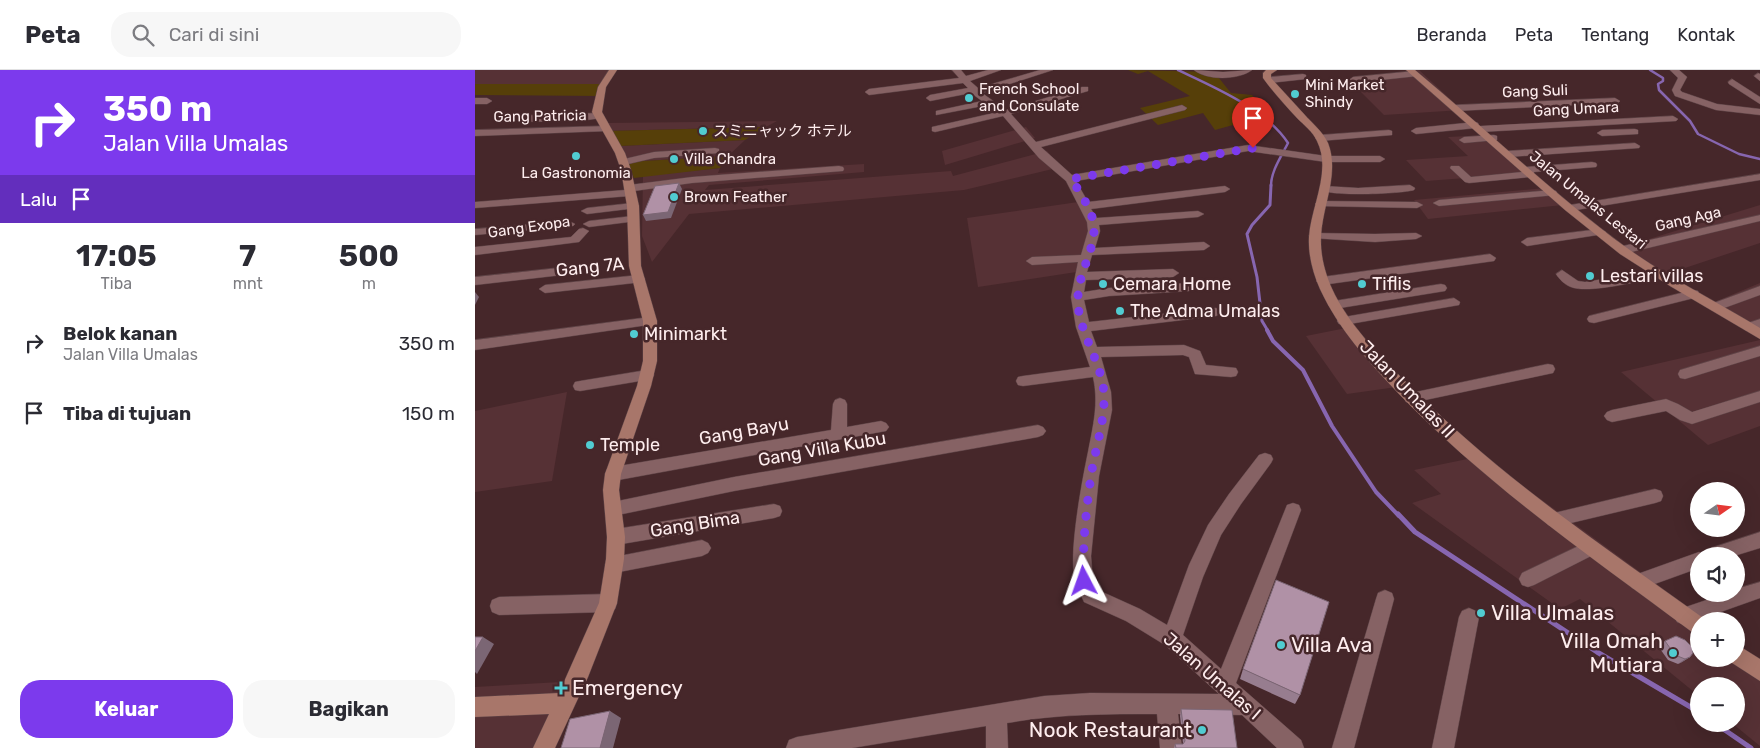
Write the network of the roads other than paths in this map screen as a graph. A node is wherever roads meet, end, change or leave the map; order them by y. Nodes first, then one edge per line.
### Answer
1 (613, 70) edge
2 (997, 70) edge
3 (1049, 70) edge
4 (1198, 70) edge
5 (1248, 70) edge
6 (1674, 70) edge
7 (1412, 72) edge
8 (1268, 73) edge
9 (1303, 77) dead end
10 (1353, 80) dead end
11 (1732, 82) dead end
12 (967, 83) edge
13 (1085, 89) dead end
14 (869, 92) dead end
15 (930, 98) dead end
16 (487, 100) dead end
17 (475, 101) edge
18 (1760, 101) edge
19 (990, 102) junction
20 (1615, 102) dead end
21 (1182, 108) dead end
22 (1455, 108) junction
23 (1760, 112) edge
24 (939, 113) dead end
25 (1005, 113) junction
26 (506, 119) dead end
27 (1673, 119) dead end
28 (602, 123) junction
29 (1477, 127) junction
30 (935, 129) dead end
31 (1416, 131) dead end
32 (1635, 132) dead end
33 (475, 133) edge
34 (1389, 133) dead end
35 (1588, 134) dead end
36 (1562, 135) dead end
37 (1320, 138) junction
38 (1489, 138) junction
39 (1464, 140) dead end
40 (1034, 146) junction
41 (1635, 146) dead end
42 (715, 151) dead end
43 (1509, 154) junction
44 (1326, 159) junction
45 (1380, 159) dead end
46 (624, 162) junction
47 (1592, 165) dead end
48 (1455, 168) dead end
49 (839, 169) dead end
50 (1528, 172) junction
51 (1760, 177) edge
52 (1071, 179) junction
53 (1410, 188) dead end
54 (1225, 189) dead end
55 (1324, 189) junction
56 (1551, 193) junction
57 (631, 201) junction
58 (1439, 203) dead end
59 (1321, 204) junction
60 (475, 205) edge
61 (1417, 205) dead end
62 (1086, 206) junction
63 (1570, 208) junction
64 (587, 211) dead end
65 (1198, 214) dead end
66 (1760, 218) edge
67 (1093, 222) junction
68 (569, 224) dead end
69 (475, 232) edge
70 (1600, 232) junction
71 (1315, 236) junction
72 (1416, 236) dead end
73 (1527, 242) dead end
74 (1204, 246) dead end
75 (1623, 250) junction
76 (475, 251) edge
77 (1087, 255) junction
78 (1490, 258) dead end
79 (1032, 261) dead end
80 (567, 271) dead end
81 (1173, 273) dead end
82 (1562, 274) dead end
83 (1659, 274) junction
84 (1080, 276) junction
85 (639, 279) junction
86 (475, 281) edge
87 (1322, 281) junction
88 (1189, 287) dead end
89 (1441, 288) dead end
90 (545, 289) dead end
91 (1760, 290) edge
92 (1693, 294) junction
93 (1077, 297) junction
94 (1454, 302) dead end
95 (1334, 305) junction
96 (1716, 307) junction
97 (1217, 312) dead end
98 (1594, 319) dead end
99 (650, 321) junction
100 (1344, 321) junction
101 (1083, 327) junction
102 (1757, 328) edge
103 (475, 345) edge
104 (1760, 351) edge
105 (1092, 352) junction
106 (1548, 369) dead end
107 (1099, 371) junction
108 (1231, 372) dead end
109 (1685, 374) dead end
110 (647, 375) junction
111 (1023, 381) dead end
112 (580, 386) dead end
113 (1760, 396) edge
114 (1411, 398) junction
115 (840, 404) dead end
116 (1612, 416) dead end
117 (881, 427) dead end
118 (1038, 431) dead end
119 (839, 434) junction
120 (1265, 459) dead end
121 (613, 474) junction
122 (1655, 496) dead end
123 (613, 509) junction
124 (1293, 510) dead end
125 (774, 511) dead end
126 (1554, 520) junction
127 (616, 537) junction
128 (1760, 540) edge
129 (1739, 547) edge
130 (701, 548) dead end
131 (1591, 548) junction
132 (1690, 563) edge
133 (614, 565) junction
134 (1528, 579) dead end
135 (1637, 582) junction
136 (1760, 590) edge
137 (1385, 600) dead end
138 (608, 603) junction
139 (499, 606) dead end
140 (1711, 612) edge
141 (1469, 617) dead end
142 (1690, 620) edge
143 (1173, 638) junction
144 (1745, 661) edge
145 (1760, 672) edge
146 (1225, 685) junction
147 (564, 703) junction
148 (1167, 704) junction
149 (1246, 705) junction
150 (475, 707) edge
151 (996, 713) junction
152 (544, 748) edge
153 (797, 748) edge
154 (997, 748) edge
155 (1171, 748) edge
156 (1293, 748) edge
157 (1343, 748) edge
158 (1443, 748) edge

1 - 28 street
2 - 12 street
3 - 12 street
4 - 5 street
6 - 23 street
7 - 10 street
7 - 22 street, Jalan Umalas Lestari
8 - 9 street
8 - 37 street, Jalan Umalas II
11 - 18 street
12 - 14 street
12 - 15 street
12 - 19 street
13 - 25 street
16 - 17 street
19 - 24 street
19 - 25 street
20 - 22 street, Gang Suli
21 - 40 street
22 - 29 street, Jalan Umalas Lestari
25 - 30 street
25 - 40 street
26 - 28 street
27 - 29 street, Gang Umara
28 - 33 street, Gang Patricia
28 - 46 street
29 - 31 street, Gang Umara
29 - 38 street, Jalan Umalas Lestari
32 - 35 street
34 - 37 street
36 - 38 street
37 - 44 street, Jalan Umalas II
38 - 39 street
38 - 43 street, Jalan Umalas Lestari
40 - 52 street
41 - 43 street
42 - 46 street
43 - 50 street, Jalan Umalas Lestari
44 - 45 street
44 - 52 street
44 - 55 street, Jalan Umalas II
46 - 57 street
47 - 50 street
48 - 50 street
49 - 57 street
50 - 56 street, Jalan Umalas Lestari
51 - 63 street
52 - 62 street
53 - 55 street
54 - 62 street
55 - 59 street, Jalan Umalas II
56 - 58 street
56 - 63 street, Jalan Umalas Lestari
57 - 60 street
57 - 64 street
57 - 76 street, Gang Exopa
57 - 85 street
59 - 61 street
59 - 71 street, Jalan Umalas II
62 - 67 street
63 - 70 street, Jalan Umalas Lestari
65 - 67 street
66 - 75 street, Gang Aga
67 - 77 street, Jalan Umalas I
68 - 69 street
70 - 73 street
70 - 75 street, Jalan Umalas Lestari
71 - 72 street
71 - 87 street, Jalan Umalas II
74 - 77 street
75 - 83 street, Jalan Umalas Lestari
77 - 79 street
77 - 84 street, Jalan Umalas I
78 - 87 street
80 - 86 street
81 - 84 street
82 - 83 street
83 - 92 street, Jalan Umalas Lestari
84 - 93 street, Jalan Umalas I
85 - 90 street, Gang 7A
85 - 99 street
87 - 95 street, Jalan Umalas II
88 - 93 street
89 - 95 street
91 - 96 street
92 - 96 street, Jalan Umalas Lestari
92 - 98 street
93 - 101 street, Jalan Umalas I
94 - 100 street
95 - 100 street, Jalan Umalas II
96 - 102 street, Jalan Umalas Lestari
97 - 101 street
99 - 103 street
99 - 110 street
100 - 114 street, Jalan Umalas II
101 - 105 street, Jalan Umalas I
104 - 109 street
105 - 107 street, Jalan Umalas I
105 - 108 street
106 - 114 street
107 - 111 street
107 - 143 street, Jalan Umalas I
110 - 112 street
110 - 121 street
113 - 116 street
114 - 126 street, Jalan Umalas II
115 - 119 street
117 - 119 street, Gang Bayu
118 - 123 street, Gang Villa Kubu
119 - 121 street, Gang Bayu
120 - 143 street
121 - 123 street
122 - 126 street
123 - 127 street
124 - 146 street
125 - 127 street, Gang Bima
126 - 131 street, Jalan Umalas II
127 - 133 street
128 - 129 street
130 - 133 street, Gang Bima
131 - 134 street
131 - 135 street, Jalan Umalas II
132 - 135 street
133 - 138 street
135 - 142 street, Jalan Umalas II
136 - 140 street
137 - 157 street
138 - 139 street
138 - 147 street
141 - 158 street
143 - 146 street, Jalan Umalas I
144 - 145 street
146 - 149 street, Jalan Umalas I
147 - 150 street
147 - 152 street
148 - 149 street
148 - 151 street
148 - 155 street
149 - 156 street, Jalan Umalas I
151 - 153 street
151 - 154 street

